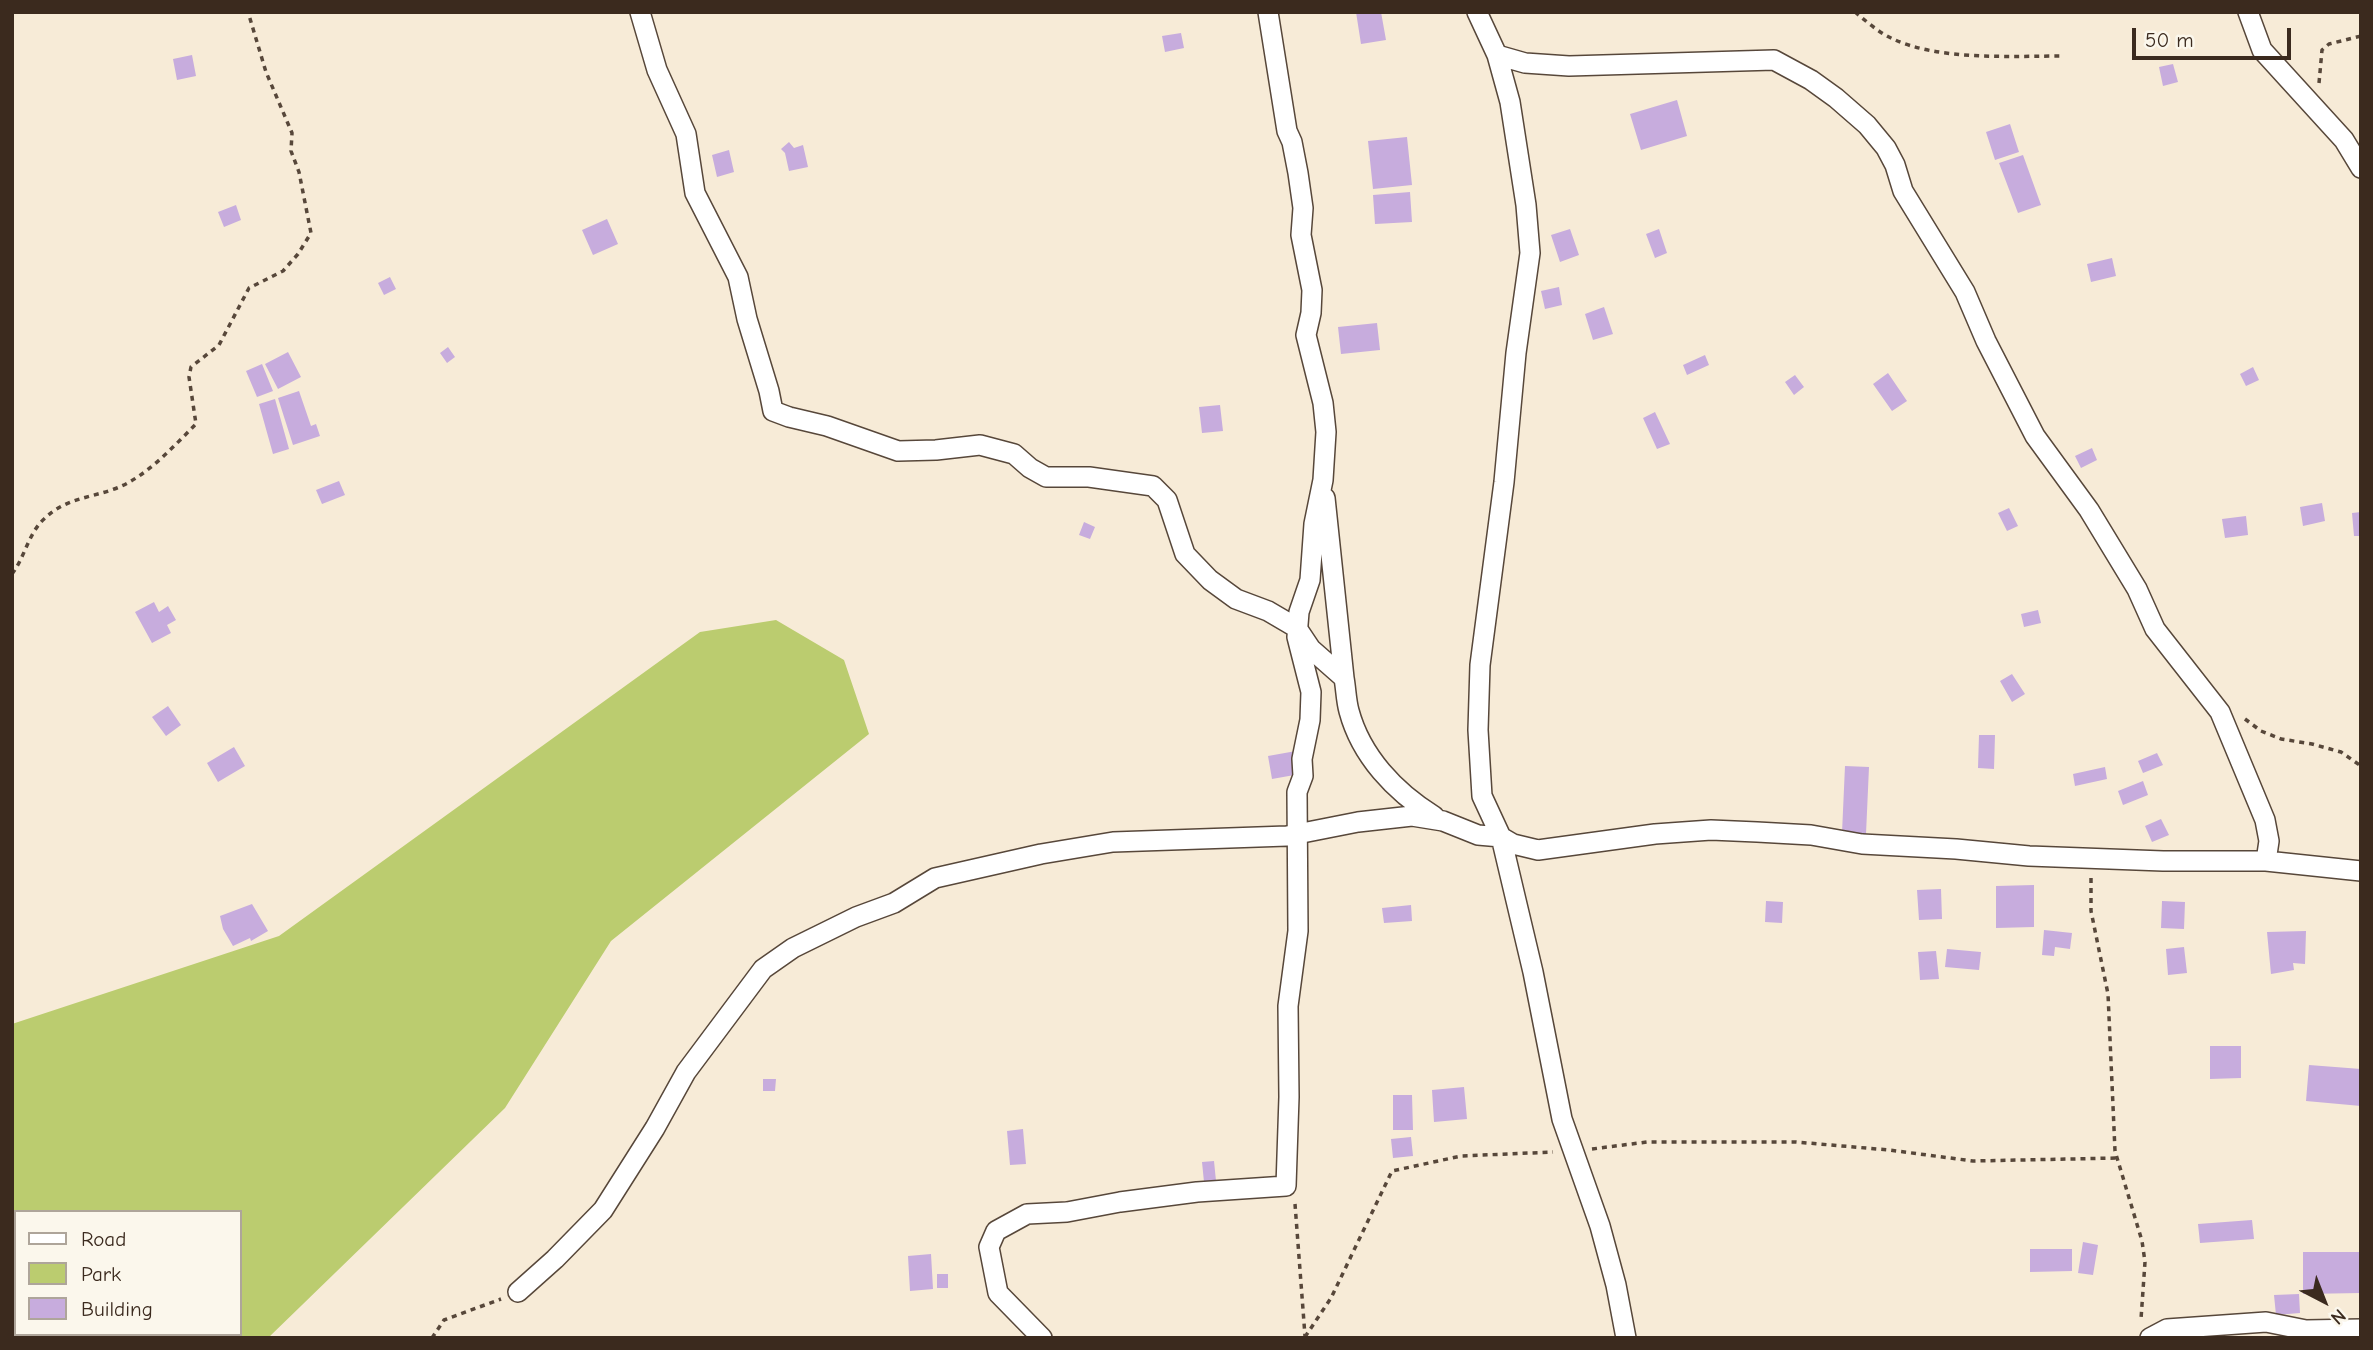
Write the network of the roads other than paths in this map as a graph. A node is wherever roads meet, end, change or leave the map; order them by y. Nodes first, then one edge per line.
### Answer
1 (640, 12) edge
2 (1268, 12) edge
3 (1477, 12) edge
4 (2248, 12) edge
5 (1497, 55) junction
6 (2361, 168) edge
7 (1323, 480) junction
8 (1297, 628) junction
9 (1344, 678) junction
10 (1443, 821) junction
11 (1297, 834) junction
12 (1502, 837) junction
13 (2266, 861) junction
14 (2361, 871) edge
15 (518, 1292) road end
16 (2361, 1329) edge
17 (2143, 1332) edge
18 (1042, 1338) edge
19 (1626, 1338) edge

1 - 8 street
2 - 7 street
3 - 5 street
4 - 6 street
5 - 12 street
5 - 13 street
7 - 8 street
7 - 9 street
8 - 9 street
8 - 11 street
9 - 10 street
10 - 11 street
10 - 12 street
11 - 15 street
11 - 18 street
12 - 13 street
12 - 19 street
13 - 14 street
16 - 17 street

